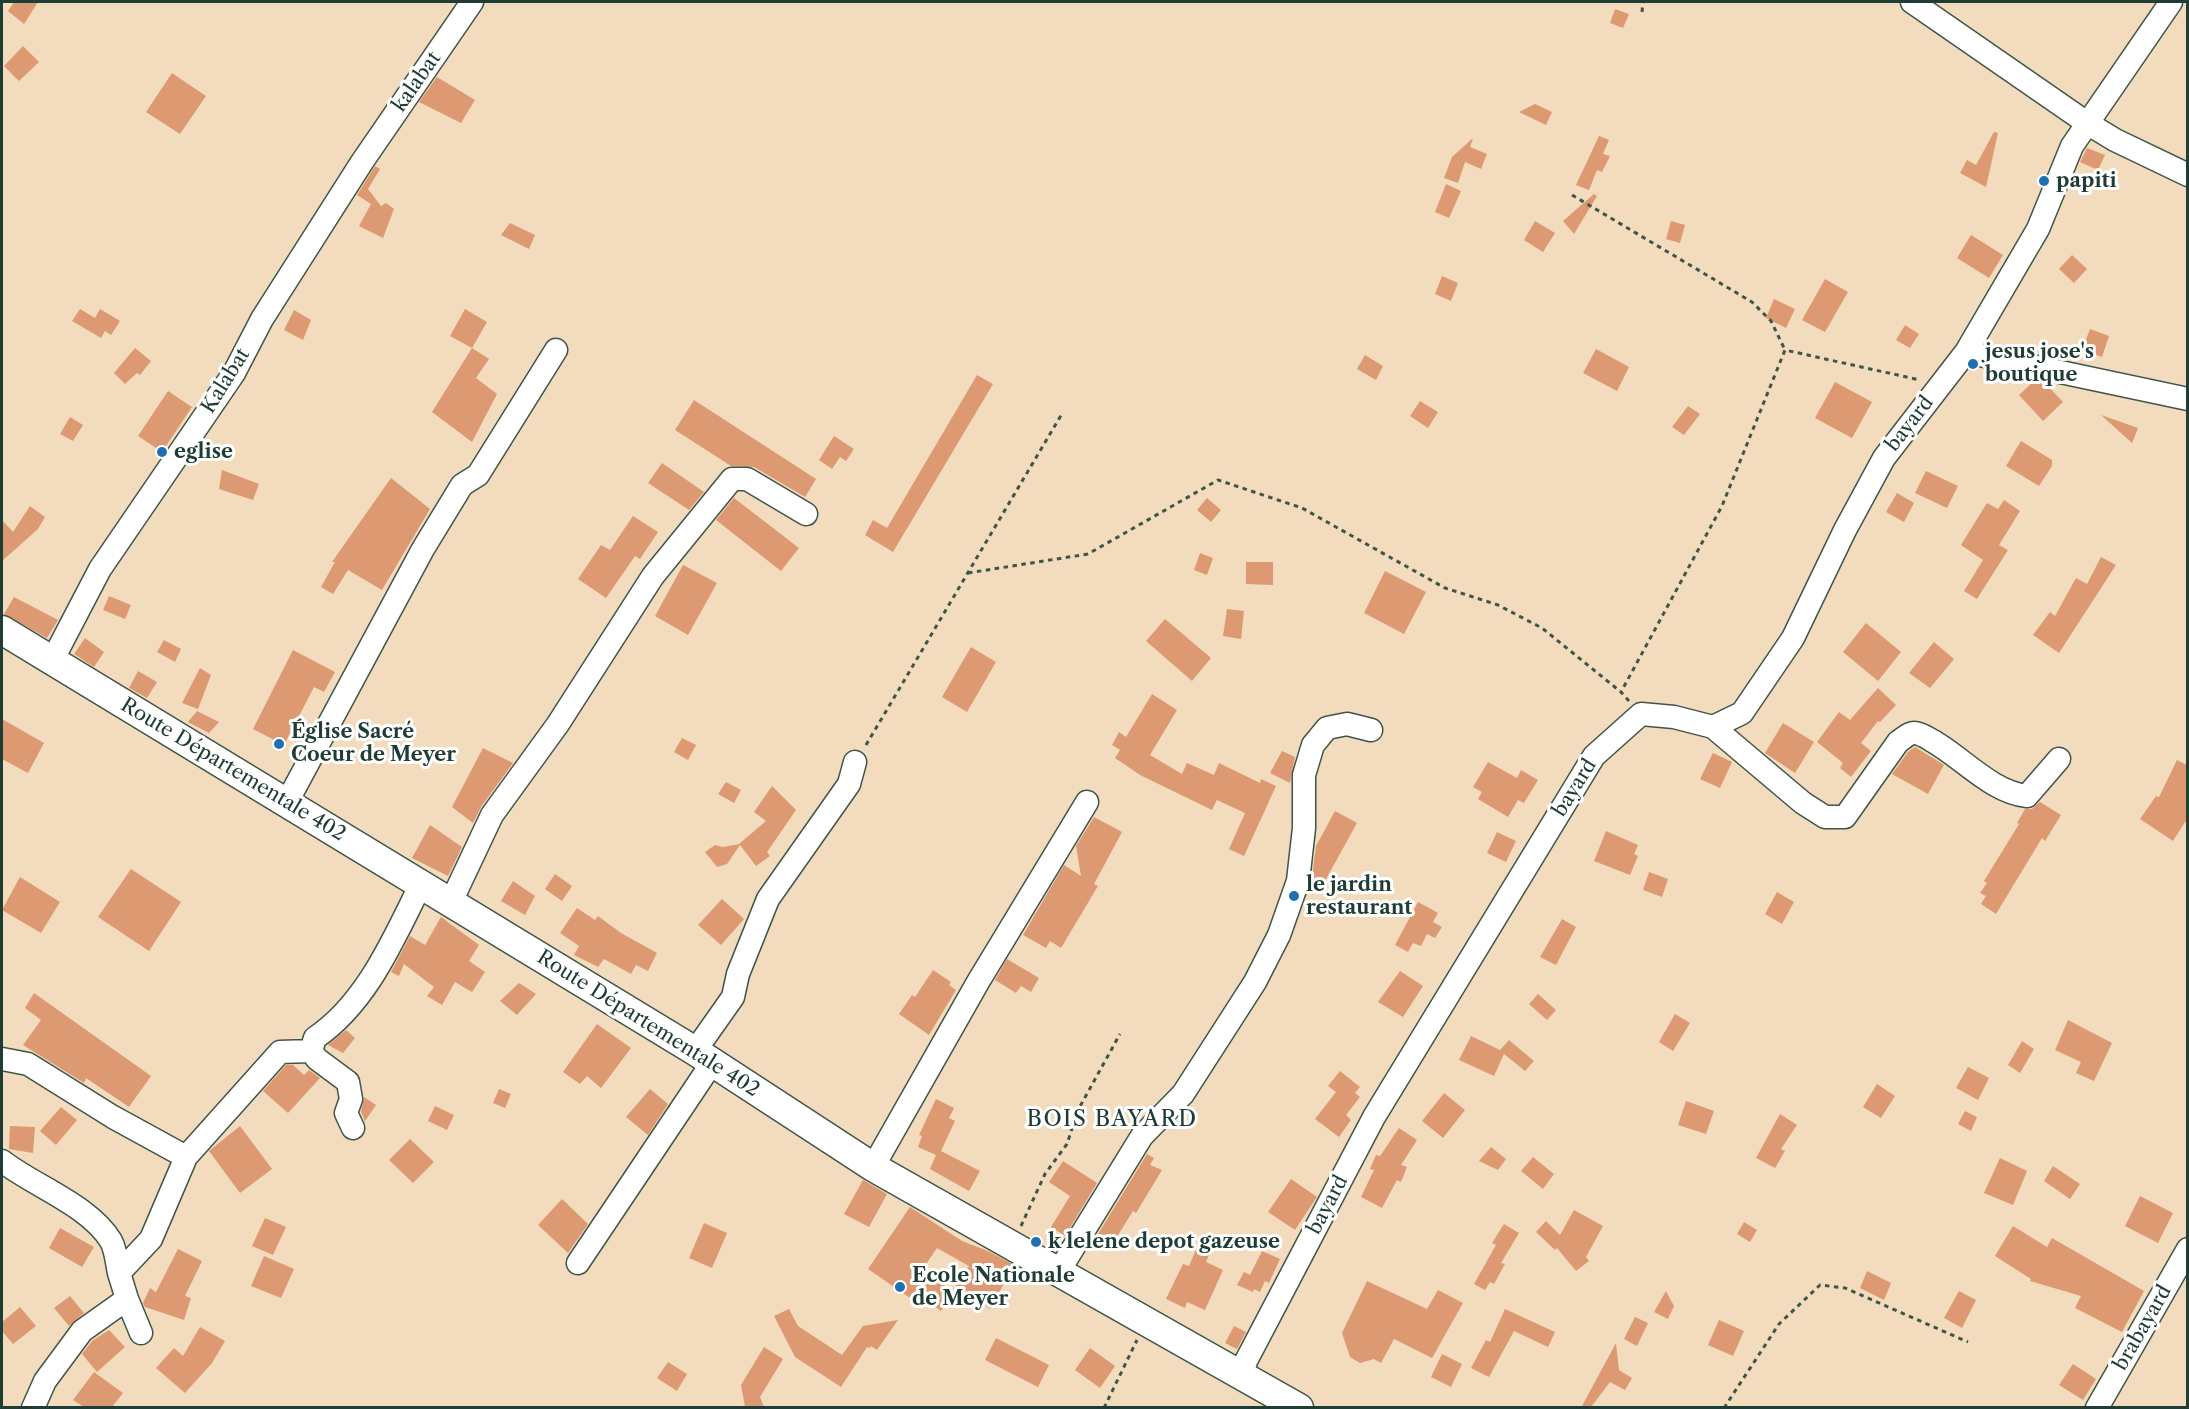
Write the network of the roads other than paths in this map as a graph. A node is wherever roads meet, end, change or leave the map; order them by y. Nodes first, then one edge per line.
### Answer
1 (472, 2) edge
2 (1912, 2) edge
3 (2171, 2) edge
4 (2087, 123) junction
5 (362, 162) joint
6 (2187, 175) edge
7 (556, 350) dead end
8 (1966, 352) junction
9 (2187, 399) edge
10 (806, 514) dead end
11 (2, 630) edge
12 (52, 661) junction
13 (1713, 727) junction
14 (1371, 730) dead end
15 (2059, 759) dead end
16 (855, 762) road end
17 (287, 802) junction
18 (1087, 802) dead end
19 (421, 884) junction
20 (451, 902) junction
21 (311, 1051) junction
22 (703, 1057) junction
23 (2, 1059) edge
24 (353, 1128) dead end
25 (186, 1157) junction
26 (2, 1161) edge
27 (873, 1167) junction
28 (2187, 1249) edge
29 (578, 1263) dead end
30 (1059, 1271) junction
31 (119, 1273) junction
32 (127, 1299) junction
33 (141, 1334) dead end
34 (1242, 1374) junction
35 (33, 1407) edge
36 (1299, 1407) edge
37 (2097, 1407) edge

1 - 5 street, kalabat
2 - 4 street
3 - 4 street, bayard
4 - 6 street
4 - 8 street, bayard
5 - 12 street, Kalabat
7 - 17 street
8 - 9 street
8 - 13 street, bayard
10 - 20 street
11 - 12 main road, Route Départementale 402
12 - 17 main road, Route Départementale 402
13 - 15 street
13 - 34 street, bayard
14 - 30 street
16 - 22 street
17 - 19 main road, Route Départementale 402
18 - 27 street
19 - 20 main road, Route Départementale 402
19 - 21 street
20 - 22 main road, Route Départementale 402
21 - 24 street
21 - 25 street
22 - 27 main road, Route Départementale 402
22 - 29 street
23 - 25 street
25 - 31 street
26 - 31 street
27 - 30 main road, Route Départementale 402
28 - 37 street, brabayard
30 - 34 main road, Route Départementale 402
31 - 32 street
32 - 33 street
32 - 35 street
34 - 36 main road, Route Départementale 402

